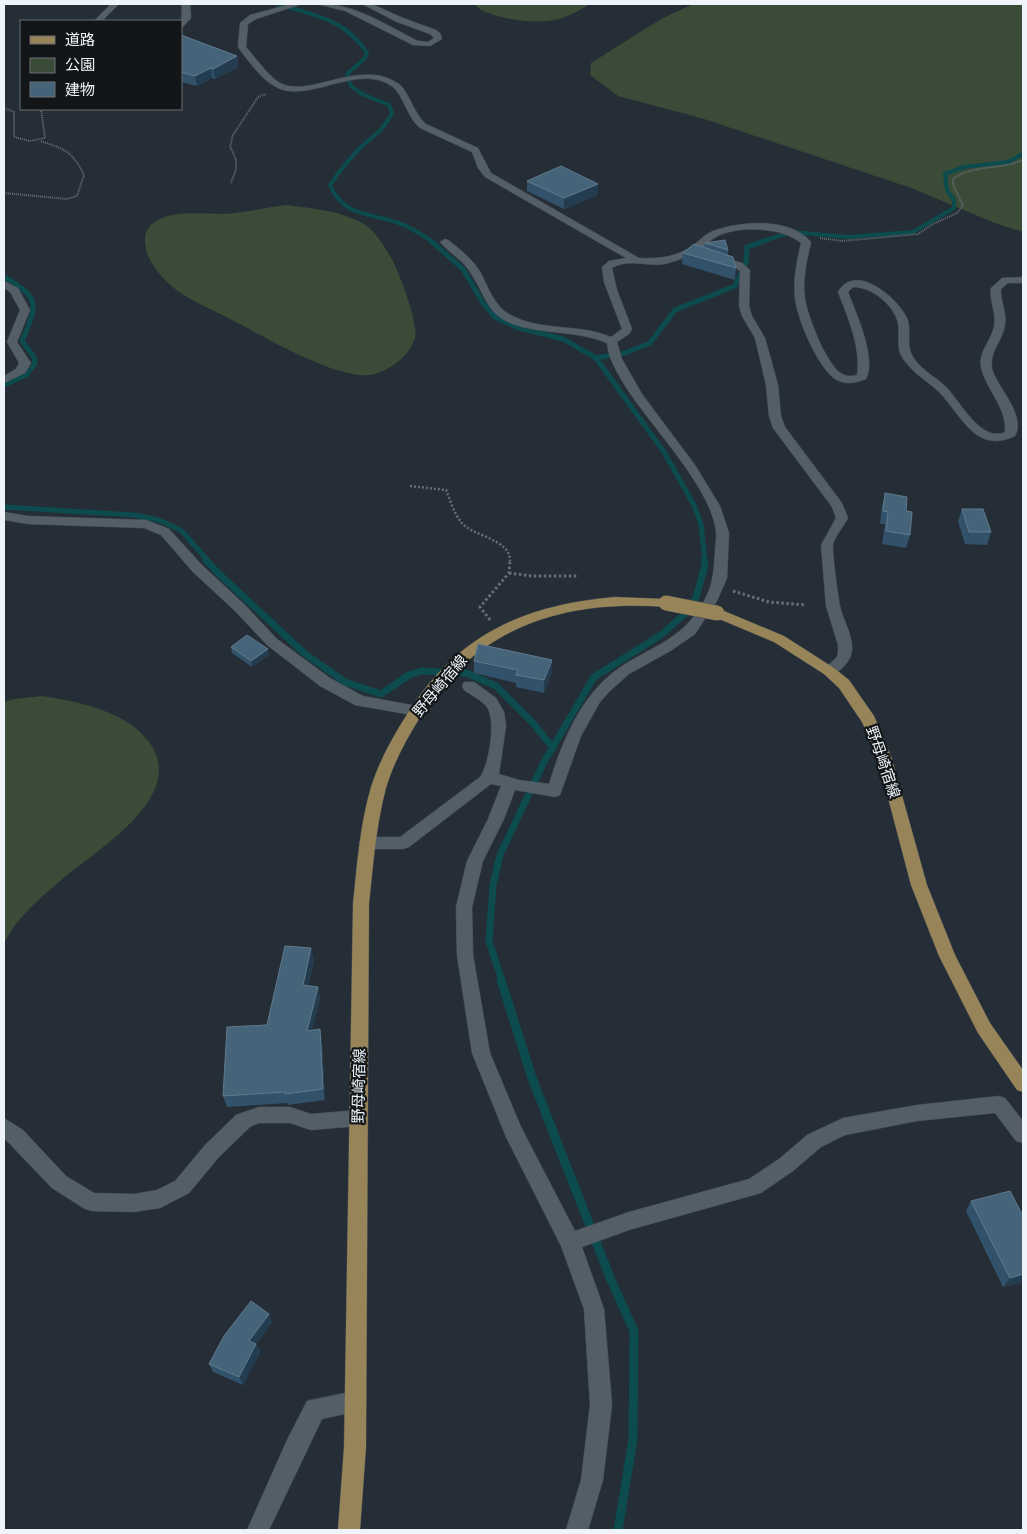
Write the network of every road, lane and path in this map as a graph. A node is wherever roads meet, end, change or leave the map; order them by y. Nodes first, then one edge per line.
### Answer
1 (115, 4) edge
2 (186, 4) edge
3 (321, 4) edge
4 (366, 4) edge
5 (294, 5) edge
6 (99, 20) edge
7 (182, 26) edge
8 (280, 87) junction
9 (4, 108) edge
10 (41, 110) edge
11 (40, 141) junction
12 (1023, 160) edge
13 (231, 183) dead end
14 (4, 193) edge
15 (797, 234) junction
16 (445, 242) dead end
17 (692, 250) junction
18 (638, 261) junction
19 (1023, 280) edge
20 (4, 284) edge
21 (614, 350) junction
22 (4, 380) edge
23 (410, 486) dead end
24 (4, 516) edge
25 (509, 573) junction
26 (578, 576) dead end
27 (719, 585) junction
28 (806, 605) dead end
29 (500, 632) junction
30 (829, 671) junction
31 (469, 686) dead end
32 (417, 711) junction
33 (488, 777) junction
34 (515, 785) junction
35 (367, 843) junction
36 (1023, 1084) edge
37 (358, 1118) junction
38 (4, 1127) edge
39 (1023, 1135) edge
40 (570, 1242) junction
41 (355, 1402) junction
42 (258, 1530) edge
43 (349, 1530) edge
44 (578, 1530) edge

1 - 6 street
2 - 7 street
3 - 4 street
5 - 8 street
8 - 13 path
8 - 18 street
9 - 11 path
10 - 11 path
11 - 14 path
12 - 15 path
15 - 17 street
15 - 19 street
16 - 21 street
17 - 18 street
17 - 30 street
18 - 21 street
20 - 22 street
21 - 27 street
23 - 25 path
24 - 32 street
25 - 26 path
25 - 29 path
27 - 28 path
27 - 34 street
29 - 30 main road, 野母崎宿線, bridge
29 - 32 main road, 野母崎宿線
30 - 36 main road, 野母崎宿線
31 - 33 street
32 - 35 main road, 野母崎宿線
33 - 34 street
33 - 35 street
34 - 40 street
35 - 37 main road, 野母崎宿線
37 - 38 street
37 - 41 main road, 野母崎宿線
39 - 40 street
40 - 44 street
41 - 42 street
41 - 43 main road, 野母崎宿線

